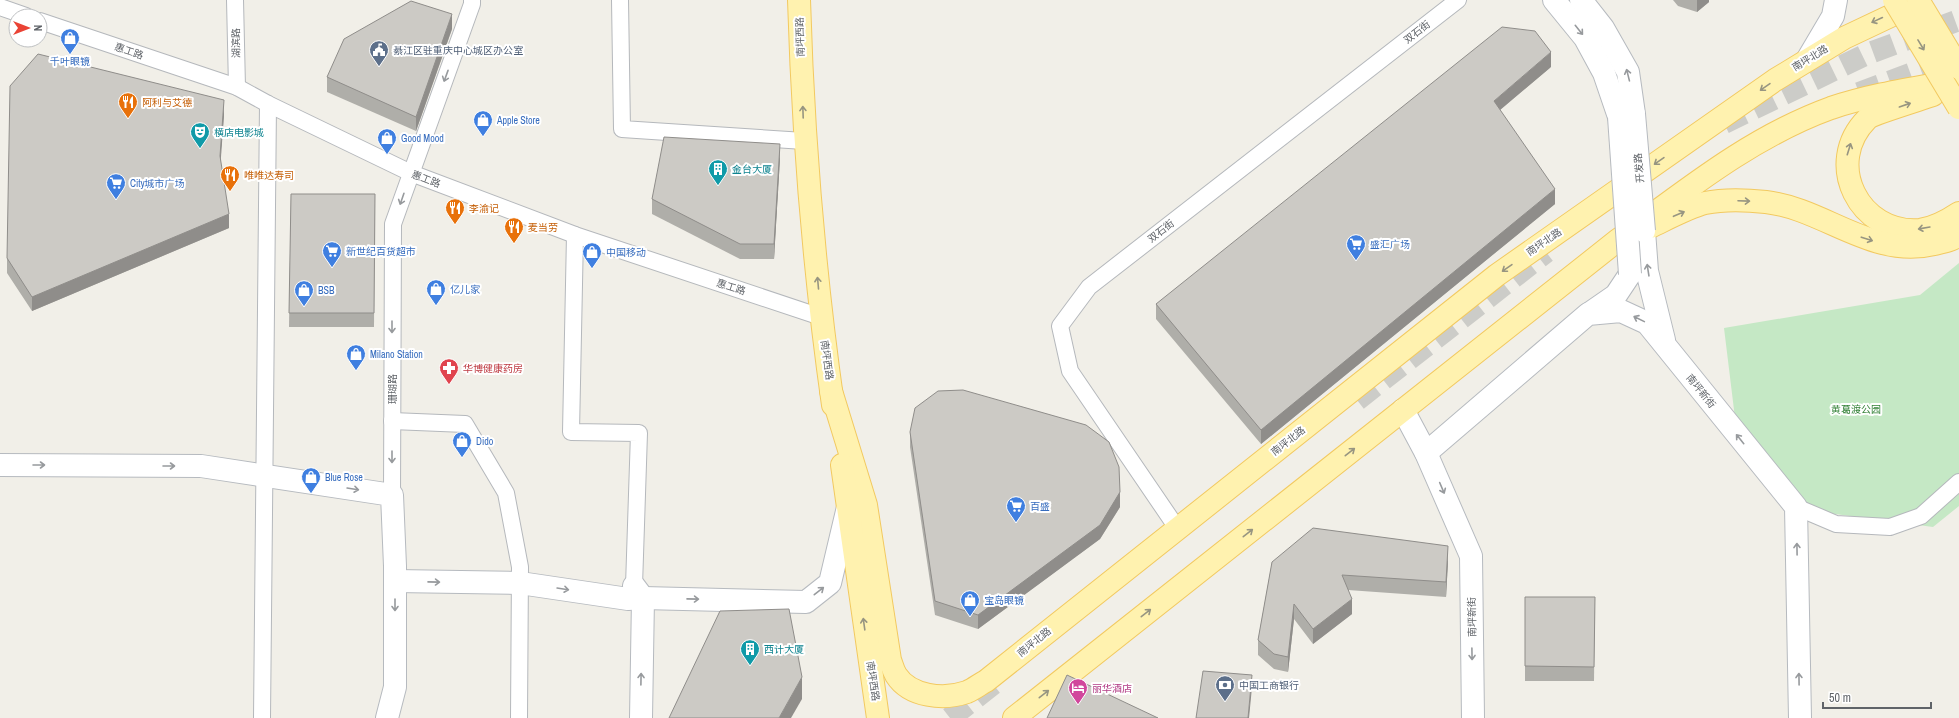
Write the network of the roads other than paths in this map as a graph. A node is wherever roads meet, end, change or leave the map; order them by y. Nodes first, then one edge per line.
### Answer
1 (235, 0) edge
2 (472, 0) edge
3 (620, 0) edge
4 (1458, 0) edge
5 (1554, 0) edge
6 (1581, 0) edge
7 (1836, 0) edge
8 (1894, 0) edge
9 (1918, 0) edge
10 (1926, 0) edge
11 (803, 5) edge
12 (48, 24) edge
13 (1808, 60) junction
14 (1959, 68) edge
15 (1959, 80) edge
16 (1959, 86) edge
17 (237, 87) junction
18 (268, 104) junction
19 (1959, 108) edge
20 (1627, 115) junction
21 (804, 141) junction
22 (410, 173) junction
23 (1959, 213) edge
24 (575, 235) junction
25 (1959, 235) edge
26 (1618, 240) junction
27 (1588, 314) junction
28 (821, 317) junction
29 (1667, 349) junction
30 (832, 391) junction
31 (1403, 410) junction
32 (392, 421) junction
33 (1426, 452) junction
34 (0, 465) edge
35 (265, 475) junction
36 (1959, 482) edge
37 (392, 495) junction
38 (848, 507) junction
39 (1796, 507) junction
40 (1177, 528) junction
41 (395, 574) junction
42 (520, 575) junction
43 (635, 594) junction
44 (868, 648) junction
45 (262, 718) edge
46 (386, 718) edge
47 (519, 718) edge
48 (641, 718) edge
49 (867, 718) edge
50 (878, 718) edge
51 (1014, 718) edge
52 (1473, 718) edge
53 (1800, 718) edge

1 - 17 street, 湖滨路
2 -> 22 street, 珊瑚路
3 - 21 street
4 - 40 street, 双石街
5 -> 20 street, 开发路
20 -> 6 street, 开发路
7 - 13 street
8 -> 19 main road, bridge
9 - 14 main road, bridge
10 -> 13 main road, 南坪北路
21 -> 11 main road, 南坪西路
12 - 17 street, 惠工路
13 -> 40 main road, 南坪北路
15 - 26 main road
23 -> 16 main road
17 - 18 street, 惠工路
18 - 22 street, 惠工路
18 - 35 street
20 - 27 street, 开发路, bridge
29 -> 20 street, 开发路, bridge
28 -> 21 main road, 南坪西路
22 - 24 street, 惠工路
22 -> 32 street, 珊瑚路
24 - 28 street, 惠工路
24 - 43 street
26 -> 25 main road
26 - 31 main road
29 -> 27 street, 南坪新街
27 - 33 street
28 - 30 main road, 南坪西路
39 -> 29 street, 南坪新街
30 - 38 main road, 南坪西路
30 - 40 main road, 南坪北路
31 - 33 street, 南坪新街
51 -> 31 main road
32 -> 37 street, 珊瑚路
32 - 42 street
33 -> 52 street, 南坪新街
34 -> 35 street
35 -> 37 street
35 - 45 street
36 - 39 street
37 - 41 street, 珊瑚路
43 -> 38 street
44 -> 38 main road, 南坪西路
53 -> 39 street
41 - 42 street
41 -> 46 street, 珊瑚路
42 - 43 street
42 - 47 street
48 -> 43 street
44 - 49 street
44 - 50 main road, 南坪西路

